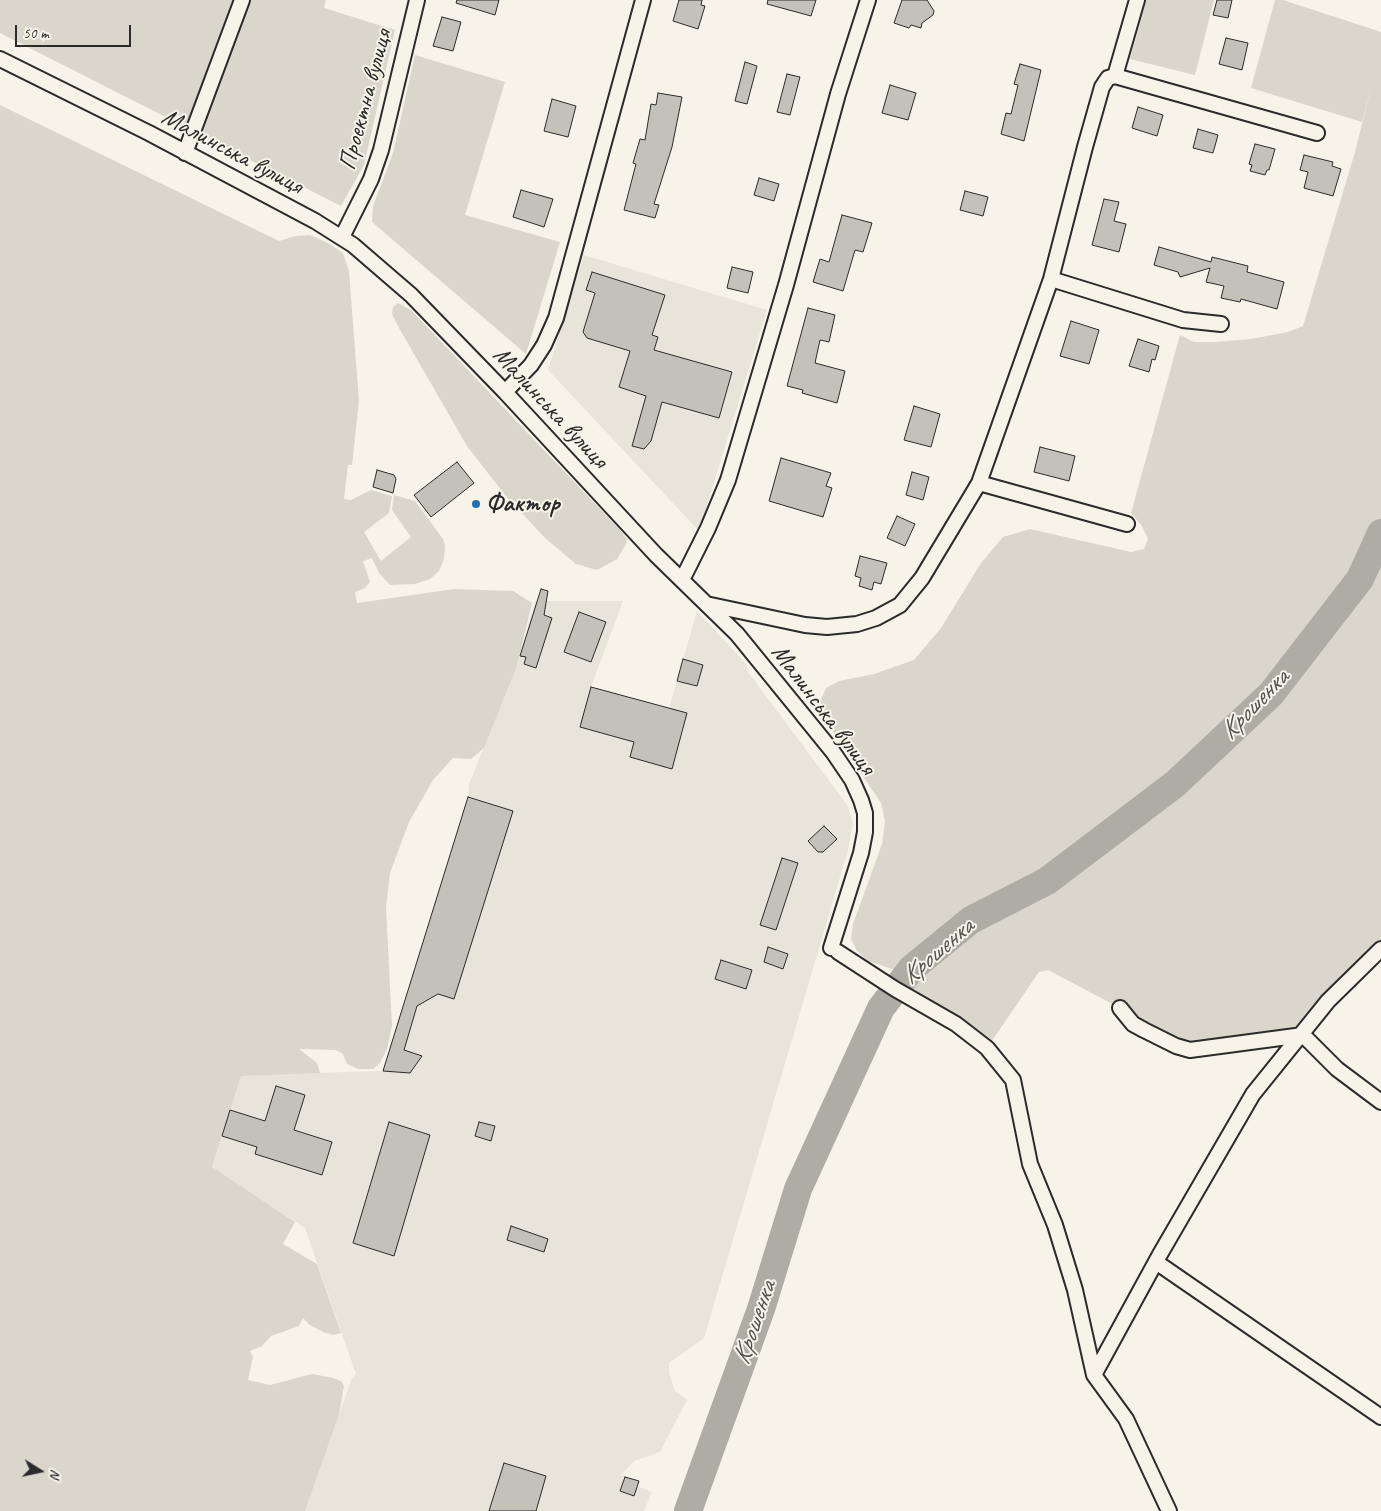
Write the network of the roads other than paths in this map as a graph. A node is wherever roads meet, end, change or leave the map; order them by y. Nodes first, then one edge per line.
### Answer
1 (242, 0) edge
2 (417, 0) edge
3 (643, 0) edge
4 (868, 0) edge
5 (1136, 0) edge
6 (0, 59) edge
7 (1115, 76) junction
8 (1317, 133) dead end
9 (185, 153) junction
10 (342, 237) junction
11 (1051, 279) junction
12 (1220, 324) dead end
13 (505, 392) junction
14 (979, 483) junction
15 (1127, 524) dead end
16 (682, 580) junction
17 (706, 604) junction
18 (1381, 949) edge
19 (1120, 1008) dead end
20 (1303, 1035) junction
21 (1381, 1102) edge
22 (1156, 1262) junction
23 (1094, 1375) junction
24 (1381, 1417) edge
25 (1169, 1511) edge

1 - 9 street
2 - 10 street, Проектна вулиця
3 - 13 street
4 - 16 street
5 - 7 street
6 - 9 street, Малинська вулиця
7 - 8 street
7 - 11 street
9 - 10 street, Малинська вулиця
10 - 13 street, Малинська вулиця
11 - 12 street
11 - 14 street
13 - 16 street, Малинська вулиця
14 - 15 street
14 - 17 street
16 - 17 street, Малинська вулиця
17 - 23 street, Малинська вулиця
18 - 20 street
19 - 20 street
20 - 21 street
20 - 22 street
22 - 23 street
22 - 24 street
23 - 25 street

